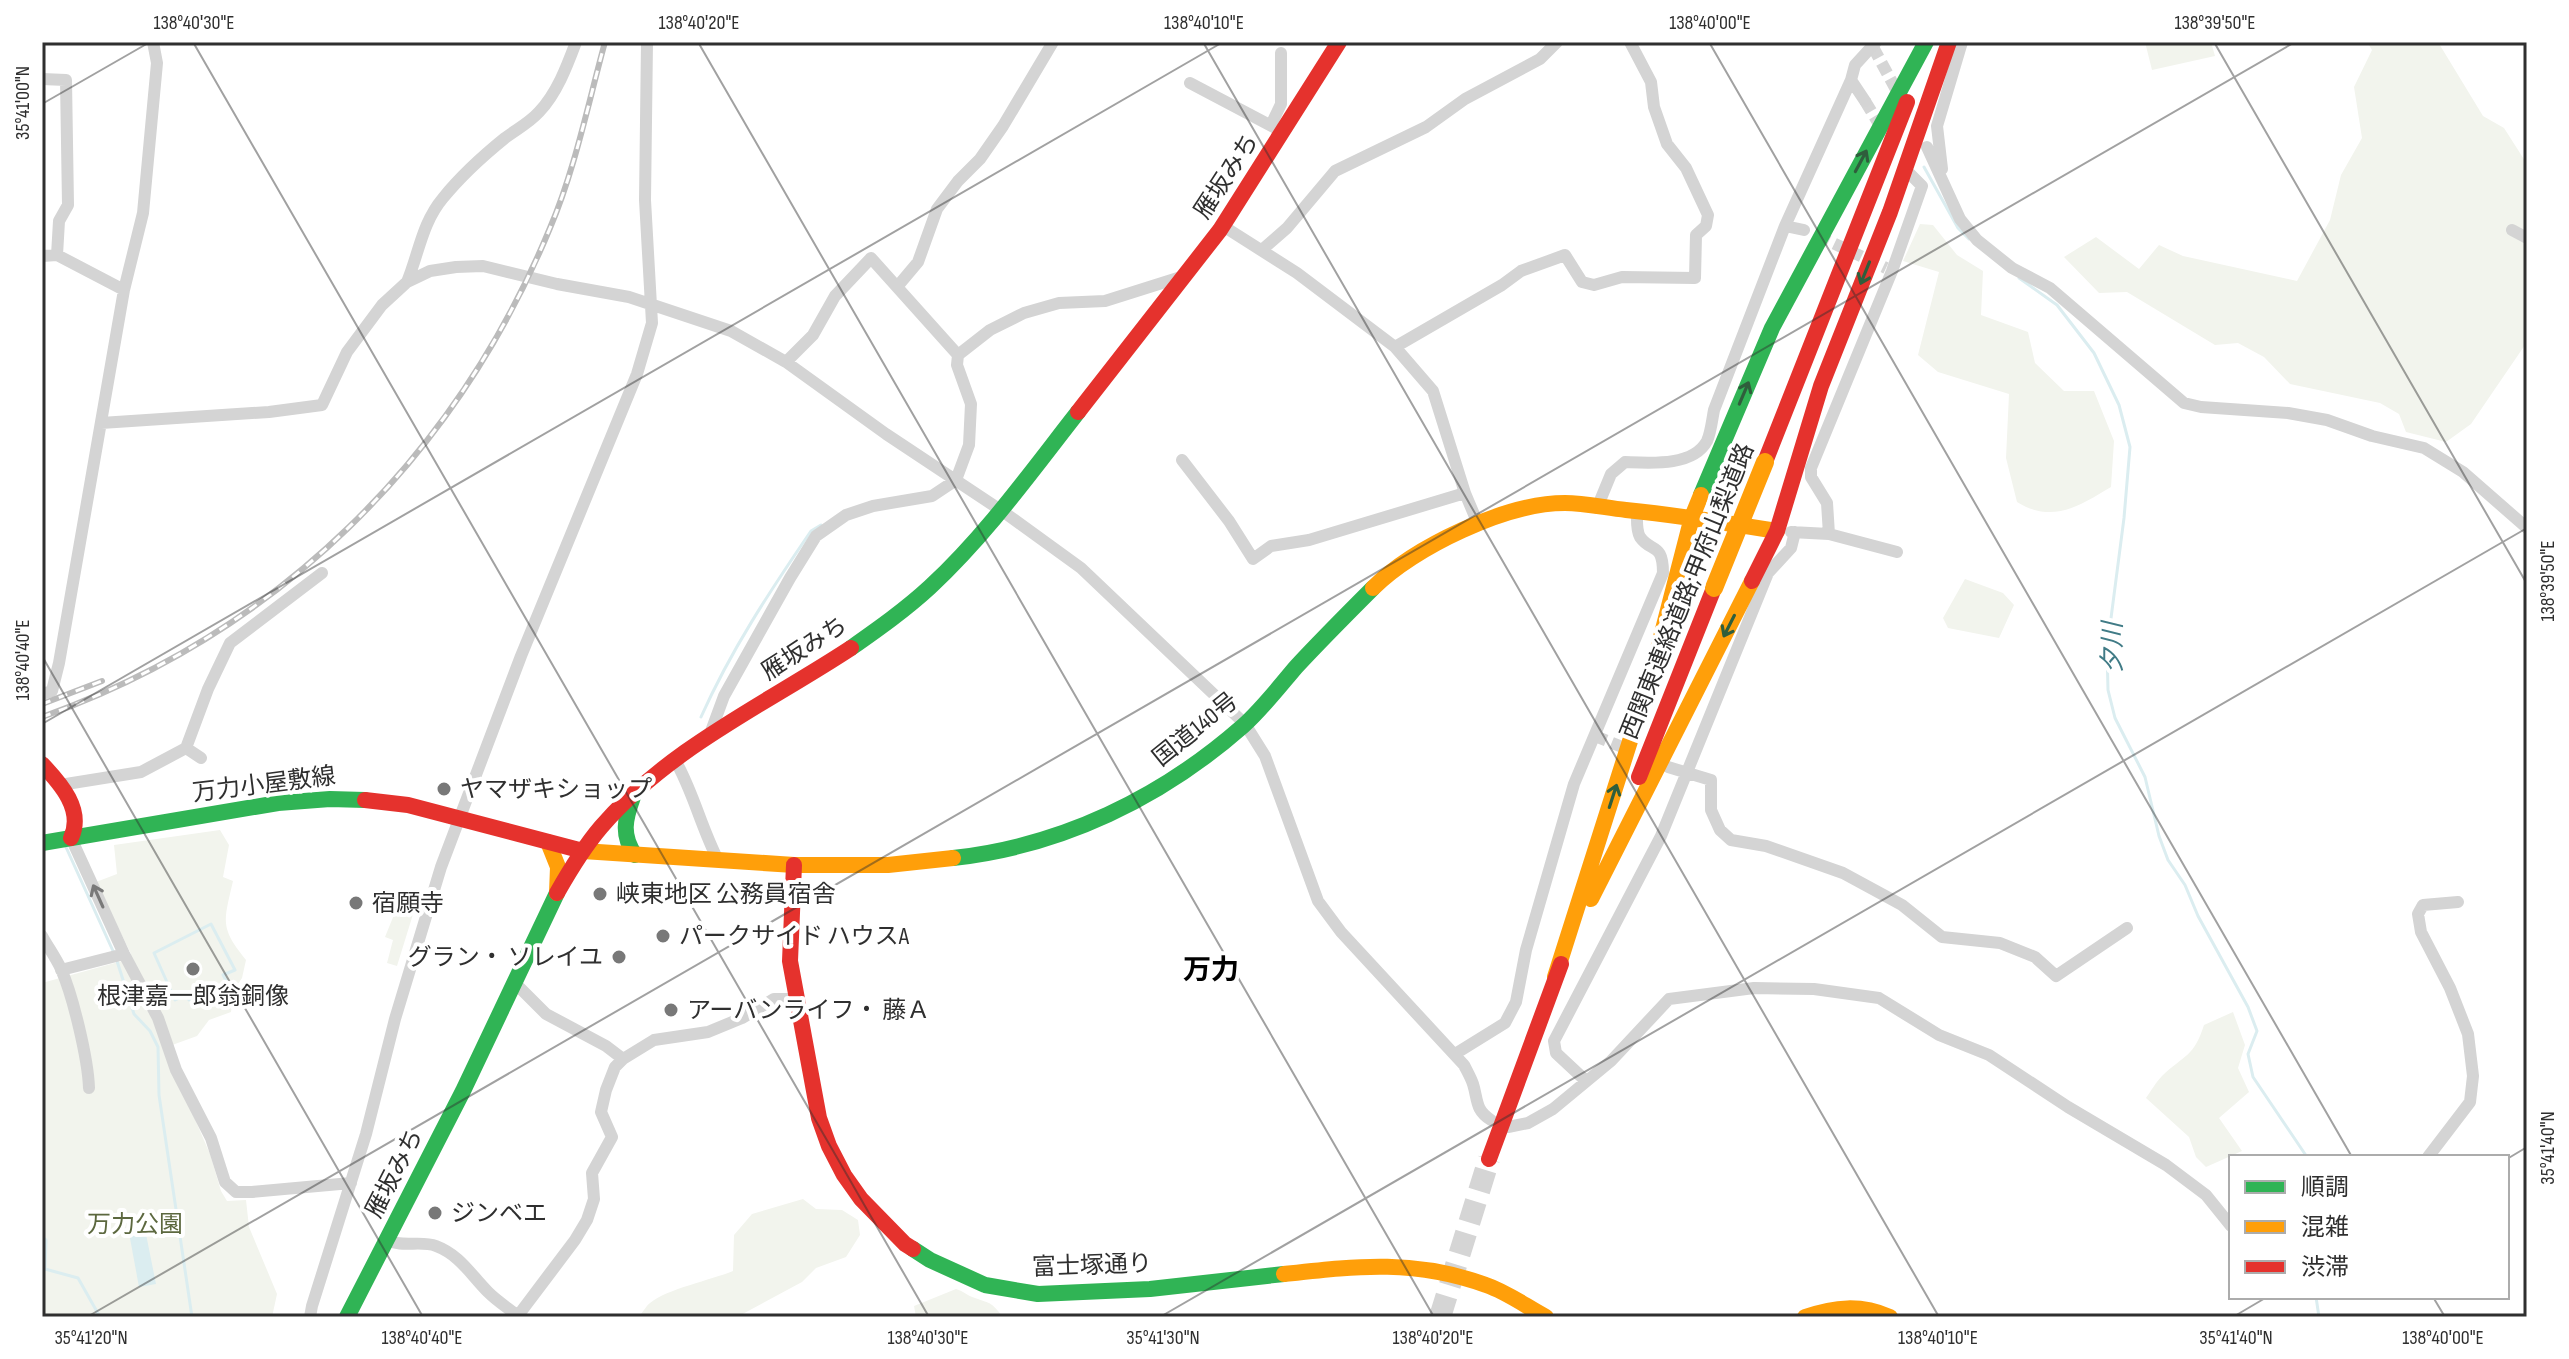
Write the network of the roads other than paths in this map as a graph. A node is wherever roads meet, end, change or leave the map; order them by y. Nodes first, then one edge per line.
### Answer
1 (153, 42) edge
2 (576, 42) edge
3 (647, 42) edge
4 (1053, 42) edge
5 (1339, 42) edge
6 (1557, 42) edge
7 (1630, 42) edge
8 (1926, 42) edge
9 (1933, 42) edge
10 (1949, 42) edge
11 (1962, 42) edge
12 (1874, 45) edge
13 (1281, 53) dead end
14 (42, 79) edge
15 (1851, 80) junction
16 (1190, 83) dead end
17 (1865, 101) tunnel mouth
18 (1277, 129) junction
19 (1927, 147) dead end
20 (1910, 174) dead end
21 (1943, 180) junction
22 (1223, 226) junction
23 (1785, 226) junction
24 (1804, 230) tunnel mouth
25 (2512, 230) dead end
26 (2527, 238) edge
27 (1263, 249) junction
28 (57, 255) junction
29 (42, 256) edge
30 (1186, 275) junction
31 (407, 282) junction
32 (897, 287) junction
33 (124, 290) junction
34 (651, 304) junction
35 (1395, 347) junction
36 (958, 355) junction
37 (786, 362) junction
38 (101, 423) junction
39 (1182, 460) dead end
40 (956, 480) junction
41 (1465, 493) junction
42 (1597, 508) junction
43 (999, 510) junction
44 (1637, 511) junction
45 (1692, 517) junction
46 (1478, 524) junction
47 (2527, 528) edge
48 (1786, 532) junction
49 (1829, 534) junction
50 (1897, 552) dead end
51 (322, 573) dead end
52 (42, 694) edge
53 (1245, 724) junction
54 (709, 737) junction
55 (186, 748) junction
56 (201, 758) dead end
57 (675, 760) junction
58 (42, 764) edge
59 (1668, 767) dead end
60 (1687, 773) junction
61 (60, 785) junction
62 (636, 789) junction
63 (458, 817) junction
64 (71, 838) junction
65 (548, 842) junction
66 (42, 843) edge
67 (583, 851) junction
68 (635, 855) junction
69 (718, 860) junction
70 (794, 865) junction
71 (556, 898) junction
72 (2458, 902) dead end
73 (1584, 913) junction
74 (2127, 928) dead end
75 (42, 936) edge
76 (118, 956) junction
77 (61, 970) junction
78 (1555, 977) junction
79 (516, 984) junction
80 (797, 999) junction
81 (1455, 1054) junction
82 (623, 1059) junction
83 (1586, 1081) junction
84 (89, 1088) dead end
85 (1491, 1120) dead end
86 (1508, 1127) dead end
87 (2430, 1155) edge
88 (1489, 1159) tunnel mouth
89 (351, 1183) junction
90 (2229, 1224) edge
91 (387, 1240) junction
92 (310, 1317) edge
93 (347, 1317) edge
94 (517, 1317) edge
95 (1546, 1317) edge
96 (1805, 1317) edge
97 (1890, 1317) edge

1 - 33 street
2 - 31 street
3 - 34 street
4 - 32 street
5 - 18 main road, 雁坂みち
6 - 27 street
7 - 35 street
45 -> 8 main road
9 - 73 main road, 西関東連絡道路;甲府山梨道路, bridge
10 -> 48 main road
11 - 21 street
12 - 15 street
13 - 18 street
14 - 28 street
15 - 17 street
15 - 23 street
16 - 18 street
18 - 22 main road, 雁坂みち
19 - 21 street
20 - 49 street
21 - 47 street
22 - 27 street
22 - 30 main road, 雁坂みち
23 - 24 street
23 - 42 street
25 - 26 street
27 - 35 street
28 - 29 street
28 - 33 street
30 - 36 street
30 - 43 main road, 雁坂みち
31 - 34 street
31 - 38 street
32 - 36 street
32 - 37 street
33 - 38 street
34 - 37 street
34 - 63 street
35 - 41 street
36 - 40 street
37 - 40 street
38 - 52 street
39 - 41 street
40 - 43 street
40 - 54 street
41 - 46 street
42 - 44 main road, 国道140号
42 - 46 main road, 国道140号
43 - 53 street
43 - 54 main road, 雁坂みち
44 - 45 main road, 国道140号
44 - 81 street
45 - 48 main road, 国道140号
78 -> 45 main road
46 - 53 main road, 国道140号
48 - 49 street
48 - 60 street
48 -> 73 main road
49 - 50 street
51 - 55 street
53 - 70 main road, 国道140号
53 - 81 street
54 - 57 main road, 雁坂みち
55 - 56 street
55 - 61 street
57 - 62 main road, 雁坂みち
57 - 69 street
58 - 61 main road
59 - 60 street
60 - 74 street
60 - 83 street
61 - 64 main road
62 - 67 main road, 雁坂みち
62 - 68 main road
63 - 64 main road, 万力小屋敷線
63 - 65 main road, 万力小屋敷線
63 - 89 street
64 - 66 main road, 万力小屋敷線
76 -> 64 street
65 - 67 main road, 万力小屋敷線
65 - 71 main road
67 - 68 main road, 国道140号
67 - 71 main road, 雁坂みち
68 - 69 main road, 国道140号
69 - 70 main road, 国道140号
70 - 80 main road, 富士塚通り
71 - 79 main road, 雁坂みち
72 - 87 street
73 - 78 main road, 西関東連絡道路;甲府山梨道路
75 - 77 street
76 - 77 street
76 - 89 street
77 - 84 street
78 - 88 main road, 西関東連絡道路;甲府山梨道路
79 - 82 street
79 - 91 main road, 雁坂みち
80 - 82 street
80 - 95 main road, 富士塚通り
81 - 85 street
82 - 94 street
83 - 86 street
83 - 90 street
89 - 92 street
91 - 93 main road, 雁坂みち
91 - 94 street
96 - 97 main road

